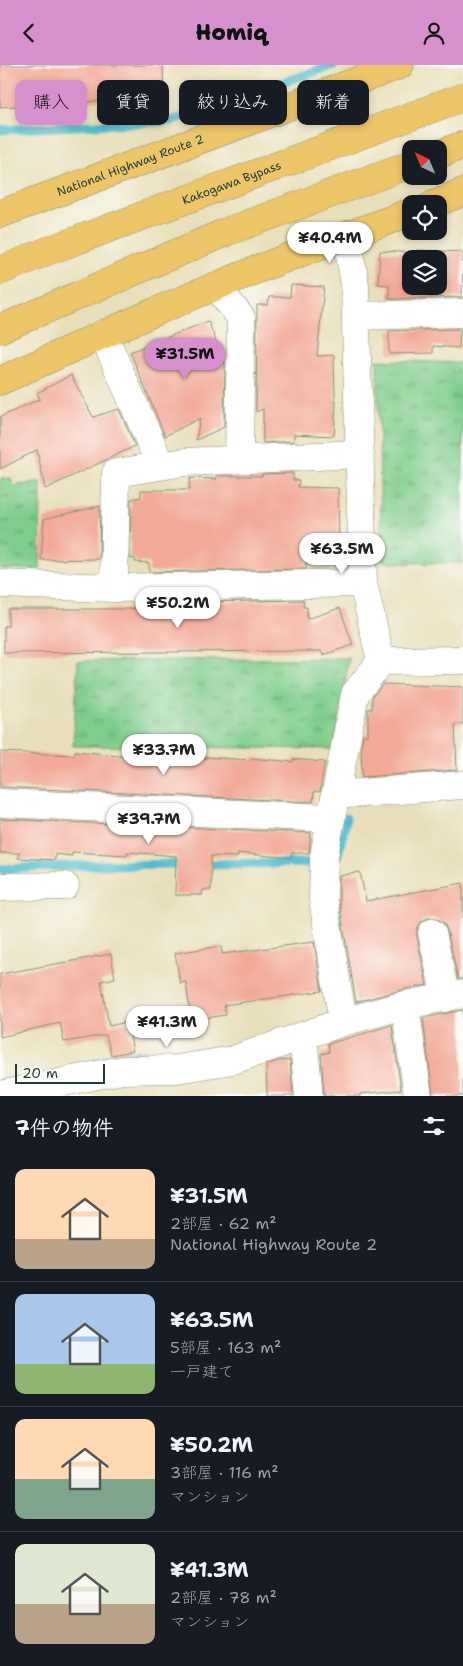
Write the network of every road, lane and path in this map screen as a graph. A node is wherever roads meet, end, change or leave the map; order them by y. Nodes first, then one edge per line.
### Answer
1 (400, 65) edge
2 (348, 73) edge
3 (463, 97) edge
4 (463, 145) edge
5 (448, 151) edge
6 (402, 167) edge
7 (463, 192) edge
8 (447, 198) edge
9 (0, 214) edge
10 (402, 215) edge
11 (226, 232) junction
12 (347, 236) junction
13 (44, 252) junction
14 (0, 263) edge
15 (0, 271) edge
16 (217, 287) junction
17 (463, 313) edge
18 (356, 316) junction
19 (0, 329) edge
20 (103, 334) junction
21 (0, 344) edge
22 (0, 381) edge
23 (154, 450) dead end
24 (360, 454) junction
25 (239, 459) junction
26 (363, 583) junction
27 (0, 584) edge
28 (114, 588) junction
29 (463, 660) edge
30 (381, 661) junction
31 (463, 785) edge
32 (0, 803) edge
33 (333, 806) junction
34 (65, 886) dead end
35 (0, 887) edge
36 (432, 933) dead end
37 (454, 996) edge
38 (405, 1005) junction
39 (343, 1022) junction
40 (303, 1036) junction
41 (0, 1095) edge
42 (310, 1096) edge
43 (418, 1096) edge

1 - 2 highway, National Highway Route 2
2 - 9 highway, National Highway Route 2
3 - 13 highway, Kakogawa Bypass
4 - 5 highway
6 - 11 highway
7 - 8 highway
10 - 12 highway
11 - 19 highway
11 - 21 highway
12 - 16 highway
12 - 18 street
13 - 14 highway
13 - 15 highway, Kakogawa Bypass
16 - 20 highway
16 - 25 street
17 - 18 street
18 - 24 street
20 - 22 highway
20 - 23 street
24 - 25 street
24 - 26 street
25 - 28 street
26 - 28 street
26 - 30 street
27 - 28 street
29 - 30 street
30 - 33 street
31 - 33 street
32 - 33 street
33 - 39 street
34 - 35 street
36 - 37 street
37 - 38 street
38 - 39 street
38 - 43 street
39 - 40 street
40 - 41 street
40 - 42 street

